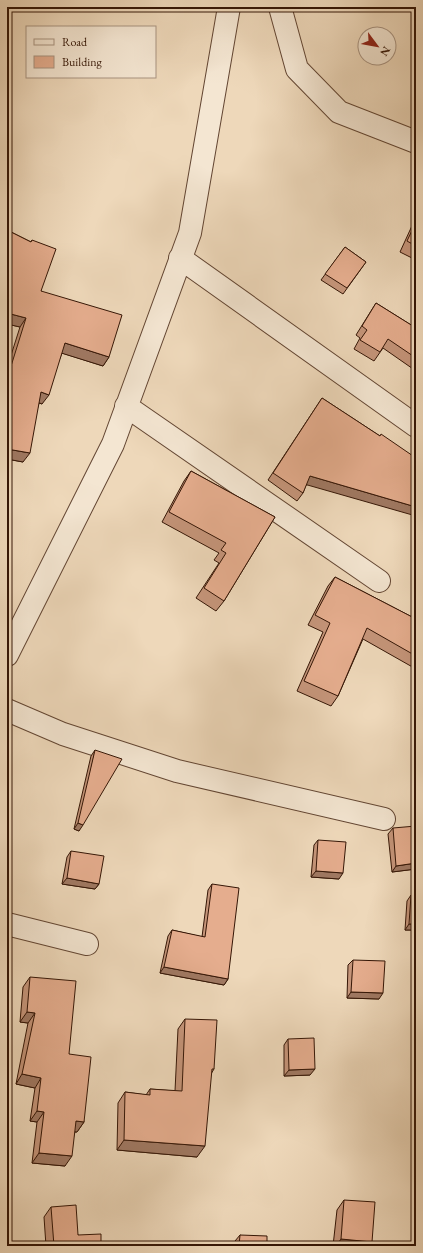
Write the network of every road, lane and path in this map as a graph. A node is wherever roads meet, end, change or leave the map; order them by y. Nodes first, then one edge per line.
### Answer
1 (229, 7) edge
2 (280, 7) edge
3 (416, 142) edge
4 (180, 258) junction
5 (126, 406) junction
6 (416, 426) edge
7 (379, 581) dead end
8 (7, 655) edge
9 (7, 710) edge
10 (384, 819) dead end
11 (7, 924) edge
12 (87, 944) dead end

1 - 4 street
2 - 3 street
4 - 5 street
4 - 6 street
5 - 7 street
5 - 8 street
9 - 10 street
11 - 12 street

